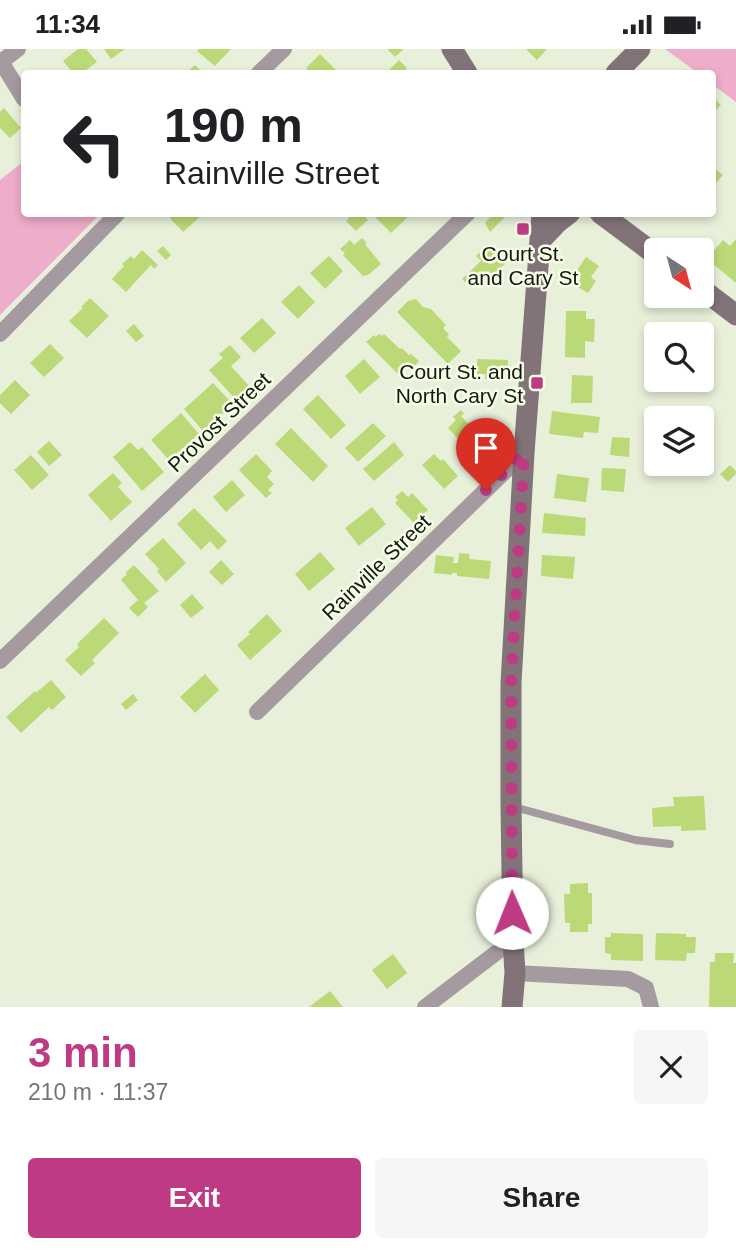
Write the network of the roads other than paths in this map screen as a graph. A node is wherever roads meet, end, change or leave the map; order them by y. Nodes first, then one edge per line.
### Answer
1 (18, 49) edge
2 (284, 49) edge
3 (452, 49) edge
4 (639, 49) edge
5 (1, 61) edge
6 (262, 70) edge
7 (465, 70) edge
8 (620, 70) edge
9 (21, 94) edge
10 (114, 217) edge
11 (464, 217) edge
12 (542, 217) edge
13 (564, 217) edge
14 (605, 217) edge
15 (540, 241) junction
16 (644, 246) edge
17 (714, 298) edge
18 (736, 315) edge
19 (0, 334) edge
20 (524, 453) junction
21 (0, 661) edge
22 (257, 712) dead end
23 (511, 806) junction
24 (670, 844) dead end
25 (513, 940) junction
26 (515, 973) junction
27 (425, 1007) edge
28 (512, 1007) edge
29 (651, 1007) edge

1 - 5 street
2 - 6 street
3 - 7 street
4 - 8 street
5 - 9 street
10 - 19 street
11 - 21 street, Provost Street
12 - 15 street
13 - 15 street
14 - 16 street
15 - 20 street
17 - 18 street
20 - 22 street, Rainville Street
20 - 23 street
23 - 24 lane
23 - 25 street
25 - 26 street
25 - 27 street
26 - 28 street
26 - 29 street

